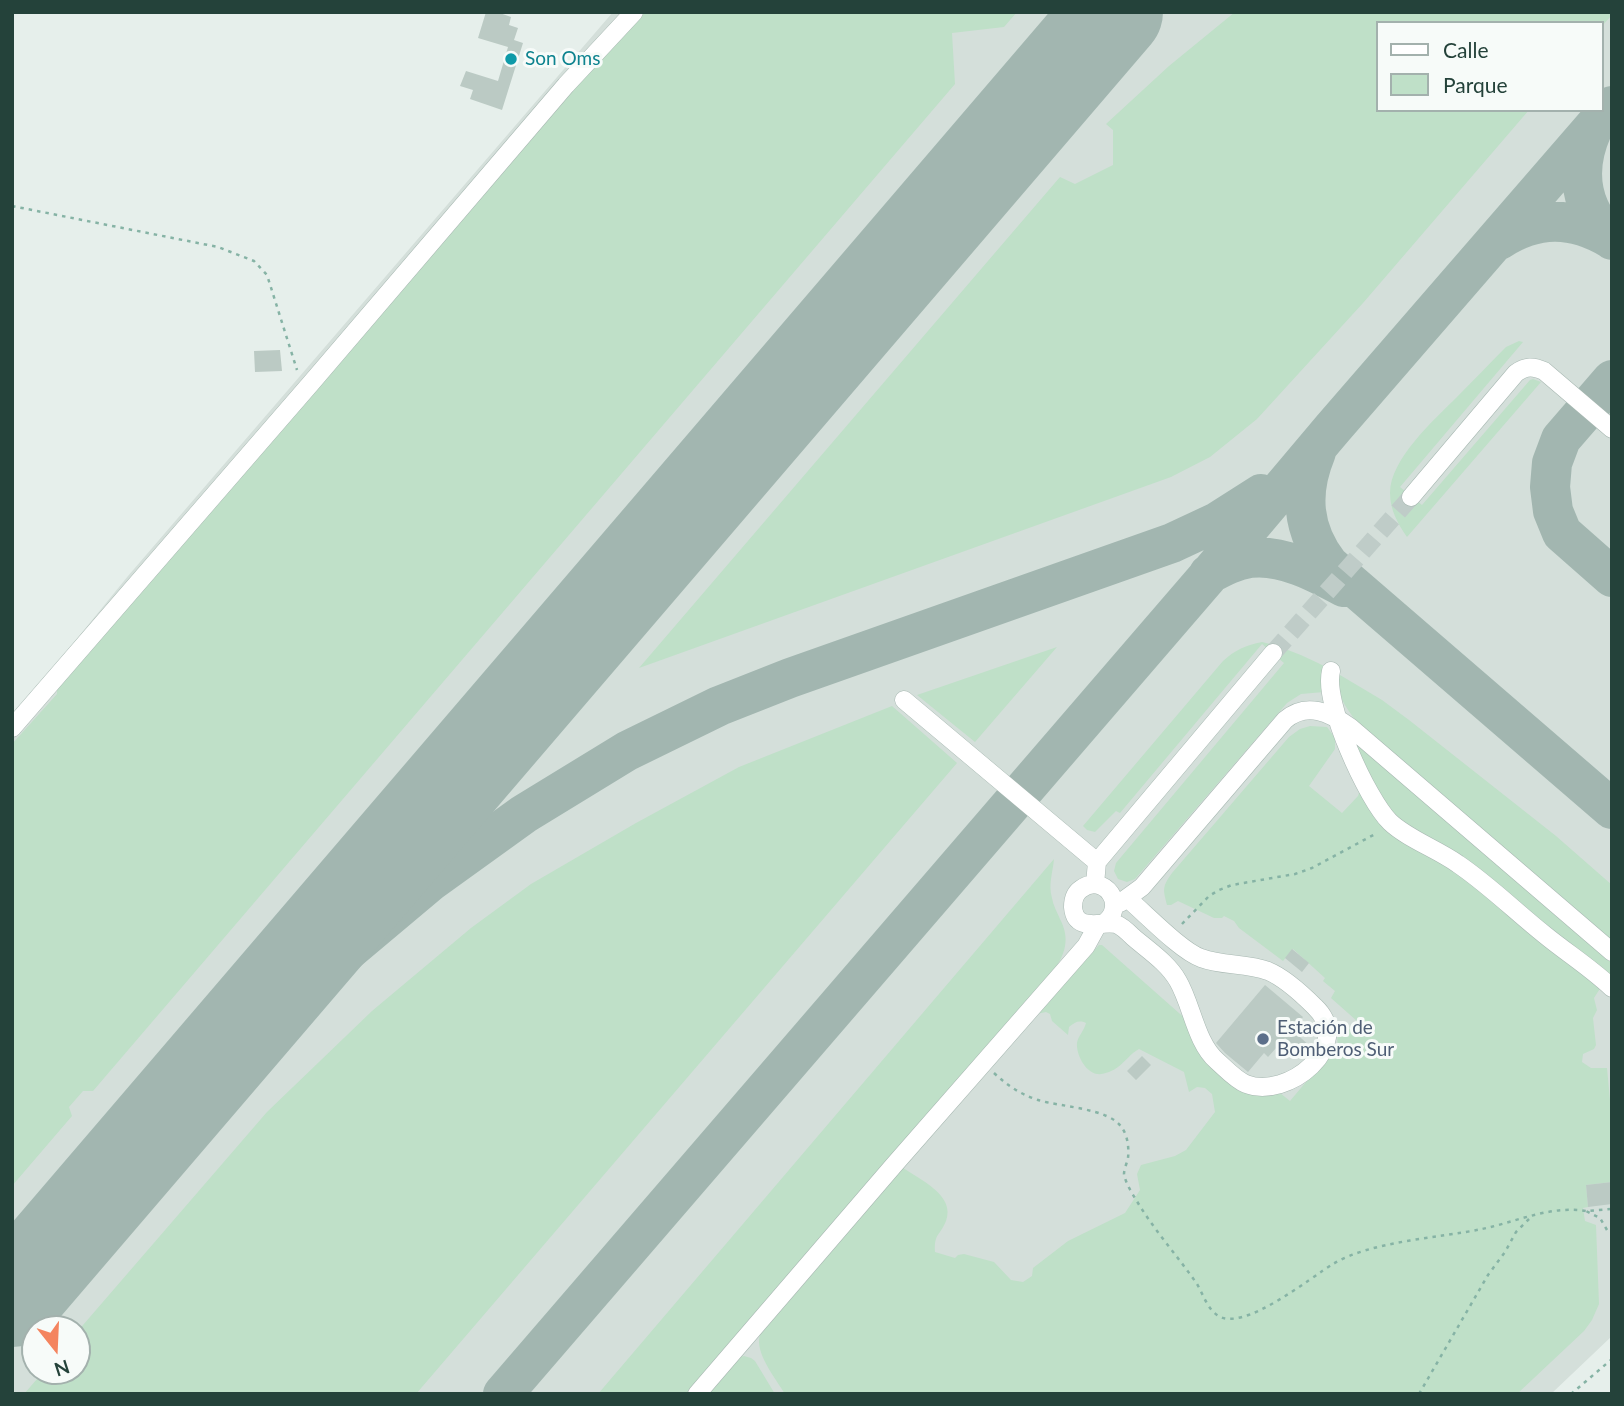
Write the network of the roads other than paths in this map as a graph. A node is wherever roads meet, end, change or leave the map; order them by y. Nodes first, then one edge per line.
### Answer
1 (634, 12) edge
2 (1612, 429) edge
3 (1411, 497) tunnel mouth
4 (1273, 653) tunnel mouth
5 (1331, 671) dead end
6 (904, 700) dead end
7 (1338, 719) junction
8 (12, 728) edge
9 (1097, 862) junction
10 (1096, 884) junction
11 (1121, 903) junction
12 (1100, 925) junction
13 (1612, 952) edge
14 (1612, 988) edge
15 (697, 1394) edge

1 - 8 lane
2 - 3 lane
4 - 9 lane
5 - 7 lane
6 - 9 lane
7 - 11 lane
7 - 13 lane
7 - 14 lane
9 - 10 lane
10 - 11 lane
10 - 12 lane
11 - 12 lane
11 - 12 lane
12 - 15 lane

